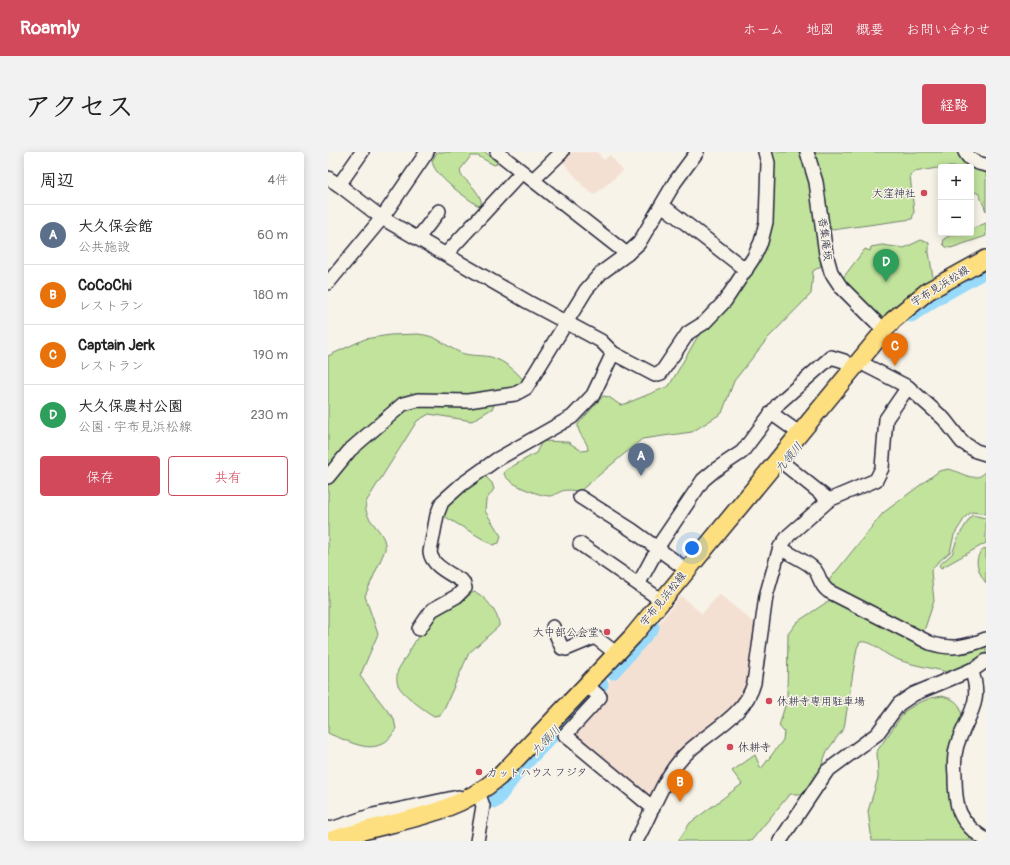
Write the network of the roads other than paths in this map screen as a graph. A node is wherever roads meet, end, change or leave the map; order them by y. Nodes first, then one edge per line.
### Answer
1 (362, 152) edge
2 (427, 152) edge
3 (497, 152) edge
4 (562, 152) edge
5 (697, 152) edge
6 (765, 152) edge
7 (807, 152) edge
8 (965, 152) edge
9 (986, 165) edge
10 (522, 172) junction
11 (533, 180) junction
12 (334, 182) edge
13 (662, 205) junction
14 (439, 211) dead end
15 (382, 218) junction
16 (418, 238) junction
17 (446, 254) junction
18 (627, 254) junction
19 (986, 259) edge
20 (746, 270) junction
21 (328, 283) edge
22 (566, 322) junction
23 (884, 330) junction
24 (613, 353) junction
25 (861, 364) junction
26 (908, 387) junction
27 (771, 413) junction
28 (799, 433) junction
29 (986, 454) edge
30 (782, 462) junction
31 (328, 477) edge
32 (580, 497) dead end
33 (829, 500) junction
34 (580, 544) dead end
35 (780, 548) junction
36 (655, 552) junction
37 (687, 570) junction
38 (639, 583) junction
39 (661, 600) junction
40 (553, 627) dead end
41 (419, 629) dead end
42 (986, 639) edge
43 (617, 654) junction
44 (986, 661) edge
45 (971, 670) junction
46 (592, 689) junction
47 (478, 792) junction
48 (461, 802) junction
49 (653, 808) junction
50 (328, 828) edge
51 (986, 840) edge
52 (329, 841) edge
53 (477, 841) edge
54 (636, 841) edge
55 (780, 841) edge

1 - 12 street
2 - 15 street
3 - 10 street
4 - 11 street
5 - 13 street
6 - 20 street
7 - 23 street, 香集庵坂
8 - 9 street
10 - 11 street
10 - 17 street
11 - 18 street
12 - 15 street
13 - 18 street
13 - 20 street
14 - 16 street
15 - 16 street
15 - 21 street
16 - 17 street
17 - 22 street
18 - 22 street
19 - 23 main road, 宇布見浜松線
20 - 24 street
22 - 24 street
22 - 31 street
23 - 25 main road, 宇布見浜松線
24 - 41 street
25 - 26 street
25 - 27 street
25 - 28 main road, 宇布見浜松線
26 - 29 street
26 - 33 street
27 - 28 street
27 - 36 street
28 - 30 main road, 宇布見浜松線
30 - 33 street
30 - 37 main road, 宇布見浜松線
32 - 36 street
33 - 35 street
34 - 38 street
35 - 42 street
35 - 49 street
36 - 37 street
36 - 38 street
37 - 39 main road, 宇布見浜松線
38 - 39 street
39 - 43 main road, 宇布見浜松線
40 - 43 street
43 - 46 main road, 宇布見浜松線
44 - 45 street
45 - 51 street
45 - 55 street
46 - 47 main road, 宇布見浜松線
46 - 49 street
47 - 48 main road, 宇布見浜松線
47 - 53 street
48 - 50 street
48 - 52 main road, 宇布見浜松線
49 - 54 street

